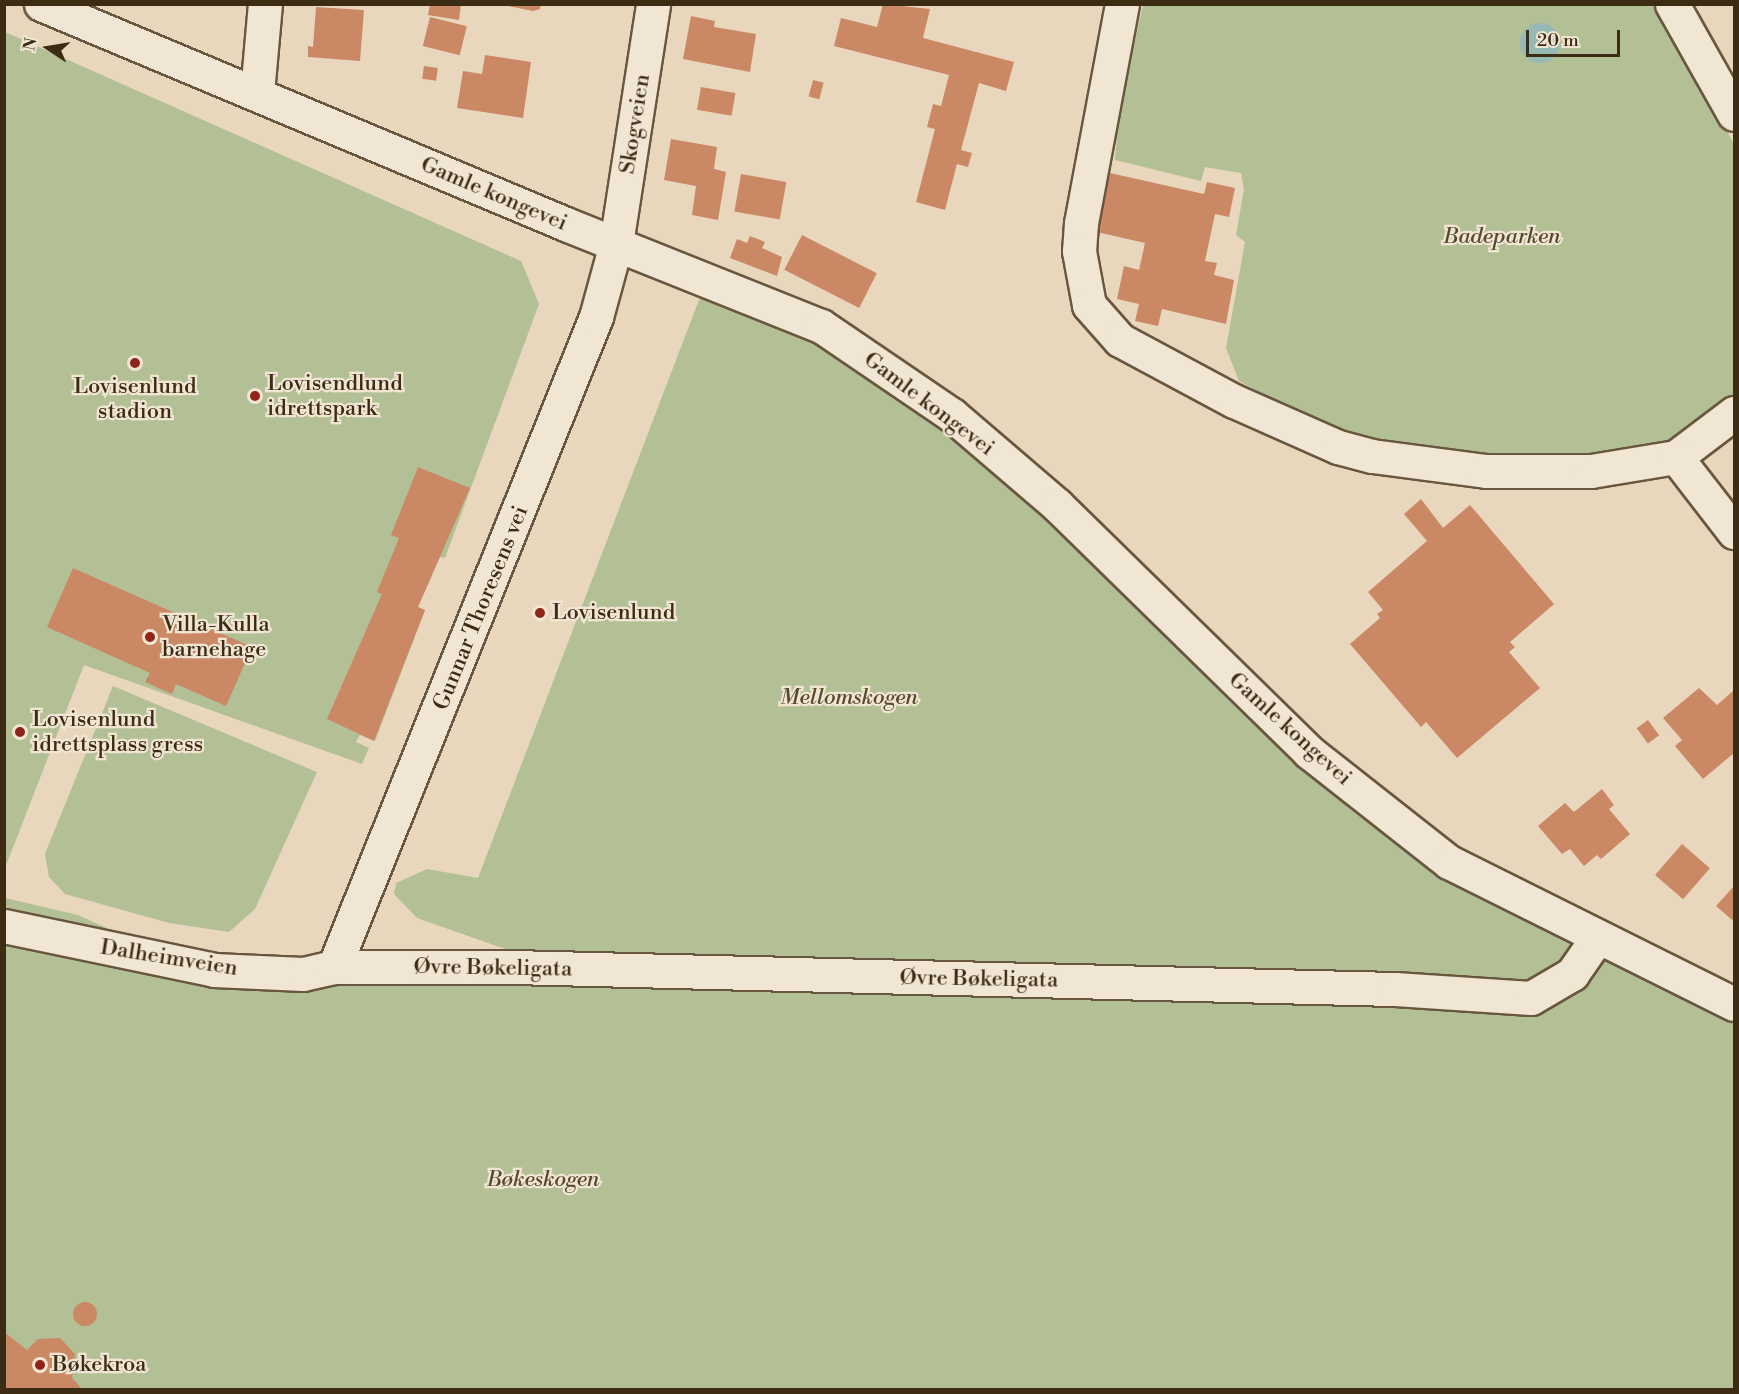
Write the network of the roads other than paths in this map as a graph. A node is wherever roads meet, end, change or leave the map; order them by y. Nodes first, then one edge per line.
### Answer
1 (41, 4) edge
2 (265, 4) edge
3 (653, 4) edge
4 (1122, 4) edge
5 (1672, 4) edge
6 (257, 93) junction
7 (1734, 114) edge
8 (616, 244) junction
9 (1734, 413) edge
10 (1676, 457) junction
11 (1734, 532) edge
12 (4, 926) edge
13 (1597, 938) junction
14 (334, 967) junction
15 (1734, 1004) edge

1 - 6 street, Gamle kongevei
2 - 6 street
3 - 8 street, Skogveien
4 - 10 street
5 - 7 street
6 - 8 street, Gamle kongevei
8 - 13 street, Gamle kongevei
8 - 14 street, Gunnar Thoresens vei
9 - 10 street
10 - 11 street
12 - 14 street, Dalheimveien
13 - 14 street, Øvre Bøkeligata
13 - 15 street, Gamle kongevei

